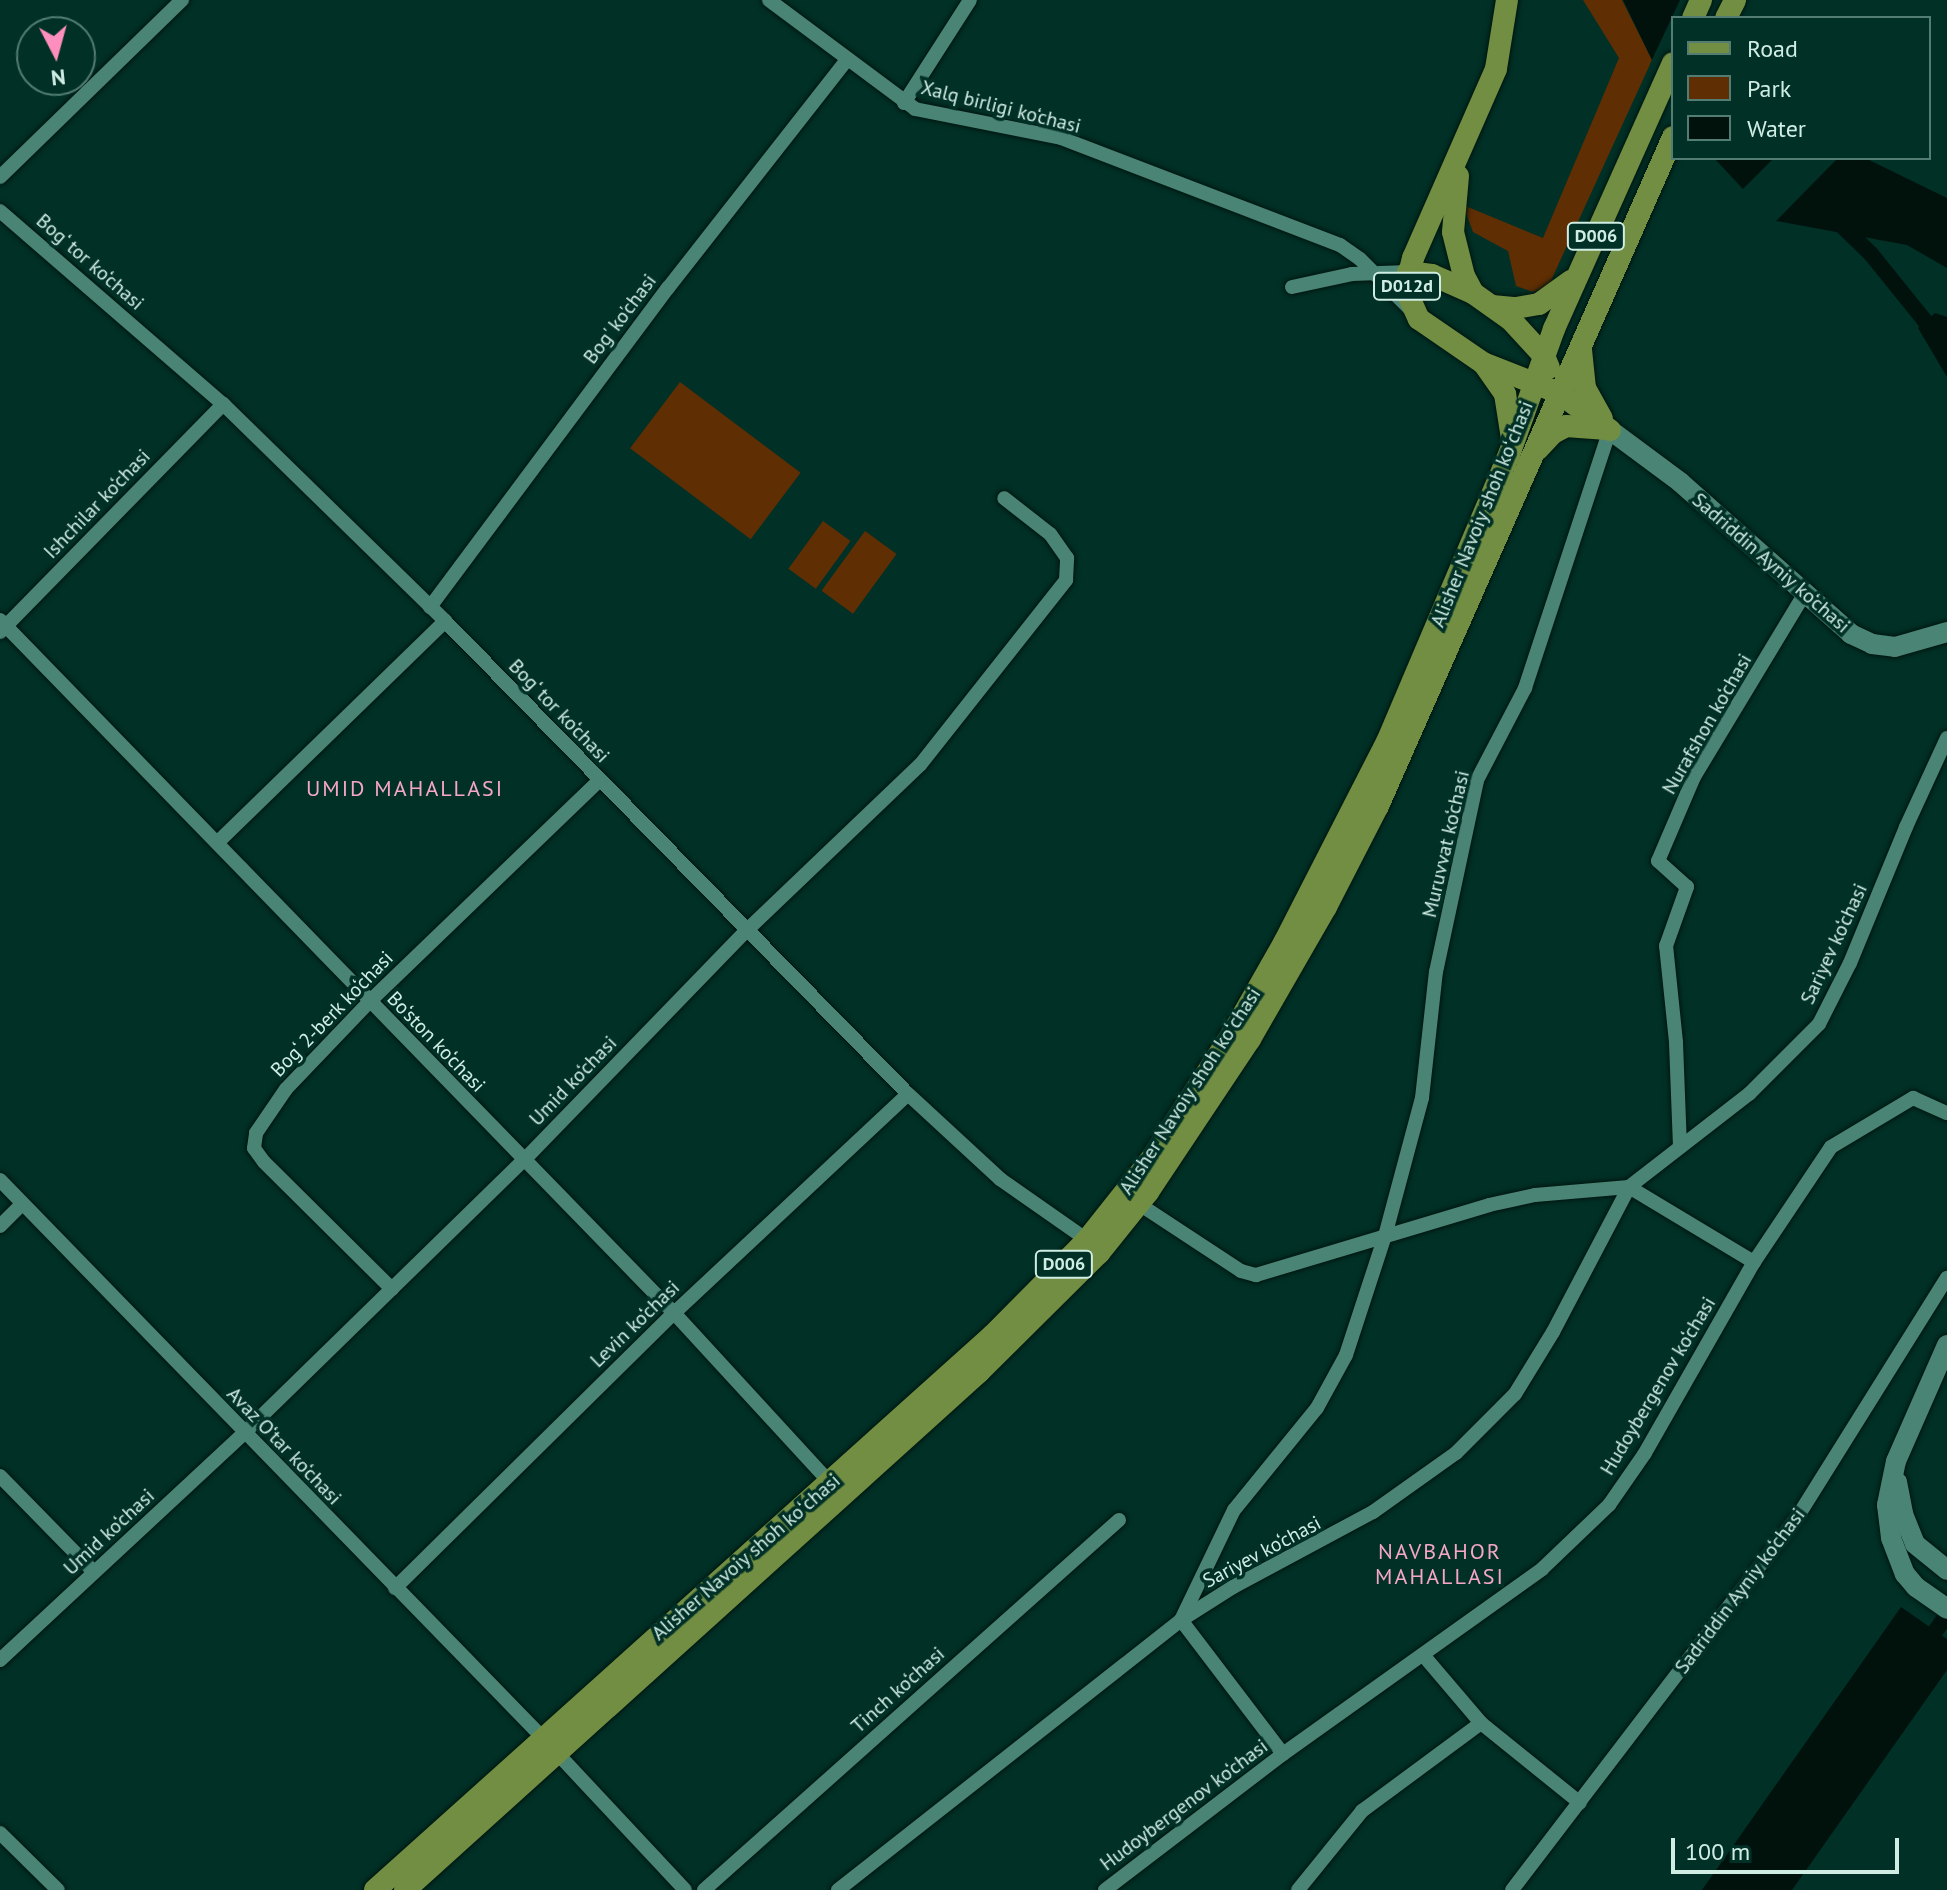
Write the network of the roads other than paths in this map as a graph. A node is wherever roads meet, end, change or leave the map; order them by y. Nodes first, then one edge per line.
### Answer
1 (182, 0) edge
2 (769, 0) edge
3 (970, 0) edge
4 (1507, 0) edge
5 (847, 60) junction
6 (1671, 67) edge
7 (904, 103) junction
8 (1465, 144) junction
9 (1669, 146) edge
10 (0, 177) edge
11 (0, 211) edge
12 (1340, 245) junction
13 (1580, 271) junction
14 (1408, 272) junction
15 (1375, 273) junction
16 (1473, 293) junction
17 (1492, 306) junction
18 (1419, 319) junction
19 (1511, 320) junction
20 (1554, 329) junction
21 (1582, 341) junction
22 (1544, 356) junction
23 (1483, 363) junction
24 (1535, 384) junction
25 (1559, 393) junction
26 (223, 404) junction
27 (1610, 429) junction
28 (1520, 456) junction
29 (1004, 498) dead end
30 (1804, 595) junction
31 (430, 607) junction
32 (445, 621) junction
33 (2, 626) edge
34 (1947, 632) edge
35 (1947, 738) edge
36 (599, 781) junction
37 (218, 842) junction
38 (746, 931) junction
39 (369, 1002) junction
40 (908, 1094) junction
41 (1947, 1113) edge
42 (1680, 1147) junction
43 (524, 1160) junction
44 (0, 1180) edge
45 (1629, 1187) junction
46 (22, 1204) junction
47 (1139, 1204) junction
48 (0, 1226) edge
49 (1385, 1236) junction
50 (1087, 1240) junction
51 (1754, 1262) junction
52 (1947, 1278) edge
53 (392, 1289) junction
54 (674, 1313) junction
55 (1947, 1345) edge
56 (243, 1434) junction
57 (1903, 1443) junction
58 (0, 1476) edge
59 (835, 1489) junction
60 (1119, 1520) dead end
61 (1941, 1566) edge
62 (94, 1572) junction
63 (395, 1588) junction
64 (1947, 1609) edge
65 (1181, 1620) junction
66 (1424, 1656) junction
67 (0, 1660) edge
68 (1481, 1723) junction
69 (549, 1745) junction
70 (1283, 1754) junction
71 (1580, 1803) junction
72 (0, 1833) edge
73 (846, 1888) edge
74 (58, 1890) edge
75 (375, 1890) edge
76 (405, 1890) edge
77 (685, 1890) edge
78 (704, 1890) edge
79 (1105, 1890) edge
80 (1298, 1890) edge
81 (1512, 1890) edge

1 - 10 street
2 - 5 street, Xalq birligi ko‘chasi
3 - 7 street
4 - 8 main road, D012d
5 - 7 street, Xalq birligi ko‘chasi
5 - 31 street, Bog' ko'chasi
6 - 13 main road, Alisher Navoiy shoh koʻchasi / D006
7 - 12 street, Xalq birligi ko‘chasi
8 - 14 main road, D012d
8 - 16 main road, D012d
9 - 21 main road, Alisher Navoiy shoh koʻchasi / D006
11 - 26 street, Bog‘ tor ko‘chasi
12 - 15 street, Xalq birligi ko‘chasi
12 - 15 street
13 - 17 main road
13 - 20 main road, Alisher Navoiy shoh koʻchasi / D006
14 - 15 street
14 - 16 main road, D012d
14 - 18 main road, D012d
15 - 18 street, Xalq birligi ko‘chasi
16 - 17 main road, D012d
17 - 19 main road, D012d
18 - 23 main road, D012d
19 - 22 main road, D012d
19 - 23 main road
20 - 21 main road
20 - 22 main road, Alisher Navoiy shoh koʻchasi / D006
21 - 25 main road, Alisher Navoiy shoh koʻchasi / D006
21 - 27 main road
22 - 24 main road, Alisher Navoiy shoh koʻchasi / D006
22 - 25 main road, D012d
23 - 24 main road
23 - 28 main road
24 - 25 main road
24 - 28 main road, Alisher Navoiy shoh koʻchasi / D006
25 - 27 main road
25 - 28 main road, Alisher Navoiy shoh koʻchasi / D006
26 - 31 street, Bog‘ tor ko‘chasi
26 - 33 street, Ishchilar ko‘chasi
27 - 28 main road
27 - 30 main road, Sadriddin Ayniy ko‘chasi
27 - 49 street, Muruvvat ko‘chasi
28 - 47 main road, Alisher Navoiy shoh koʻchasi / D006
28 - 50 main road, Alisher Navoiy shoh koʻchasi / D006
29 - 38 street, Umid ko‘chasi
30 - 34 main road, Sadriddin Ayniy ko‘chasi
30 - 42 street, Nurafshon ko‘chasi
31 - 32 street, Bog‘ tor ko‘chasi
32 - 36 street, Bog‘ tor ko‘chasi
32 - 37 street
33 - 37 street, Bo‘ston ko‘chasi
35 - 42 street, Sariyev ko‘chasi
36 - 38 street, Bog‘ tor ko‘chasi
36 - 39 street, Bog‘ 2-berk ko‘chasi
37 - 39 street, Bo‘ston ko‘chasi
38 - 40 street, Bog‘ tor ko‘chasi
38 - 43 street, Umid ko‘chasi
39 - 43 street, Bo‘ston ko‘chasi
39 - 53 street, Bog‘ 2-berk ko‘chasi
40 - 50 street, Bog‘ tor ko‘chasi
40 - 54 street, Levin ko‘chasi
41 - 51 street, Hudoybergenov ko‘chasi
42 - 45 street, Sariyev ko‘chasi
43 - 53 street, Umid ko‘chasi
43 - 54 street, Bo‘ston ko‘chasi
44 - 46 street, Avaz O‘tar ko‘chasi
45 - 49 street
45 - 51 street
45 - 65 street, Sariyev ko‘chasi
46 - 48 street
46 - 56 street, Avaz O‘tar ko‘chasi
47 - 49 street
47 - 59 main road, Alisher Navoiy shoh koʻchasi / D006
49 - 65 street, Muruvvat ko‘chasi
50 - 59 main road, Alisher Navoiy shoh koʻchasi / D006
51 - 66 street, Hudoybergenov ko‘chasi
52 - 71 street, Sadriddin Ayniy ko‘chasi
53 - 56 street, Umid ko‘chasi
54 - 59 street, Bo‘ston ko‘chasi
54 - 63 street, Levin ko‘chasi
55 - 57 main road
56 - 62 street, Umid ko‘chasi
56 - 63 street, Avaz O‘tar ko‘chasi
57 - 61 main road
57 - 64 main road
58 - 62 street
59 - 69 main road, Alisher Navoiy shoh koʻchasi / D006
60 - 78 street, Tinch ko‘chasi
62 - 67 street, Umid ko‘chasi
63 - 69 street, Avaz O‘tar ko‘chasi
65 - 70 street
65 - 73 street, Sariyev ko‘chasi
66 - 68 street
66 - 70 street, Hudoybergenov ko‘chasi
68 - 71 street
68 - 80 street
69 - 75 main road, Alisher Navoiy shoh koʻchasi / D006
69 - 76 main road, Alisher Navoiy shoh koʻchasi / D006
69 - 77 street
70 - 79 street, Hudoybergenov ko‘chasi
71 - 81 street, Sadriddin Ayniy ko‘chasi
72 - 74 street

